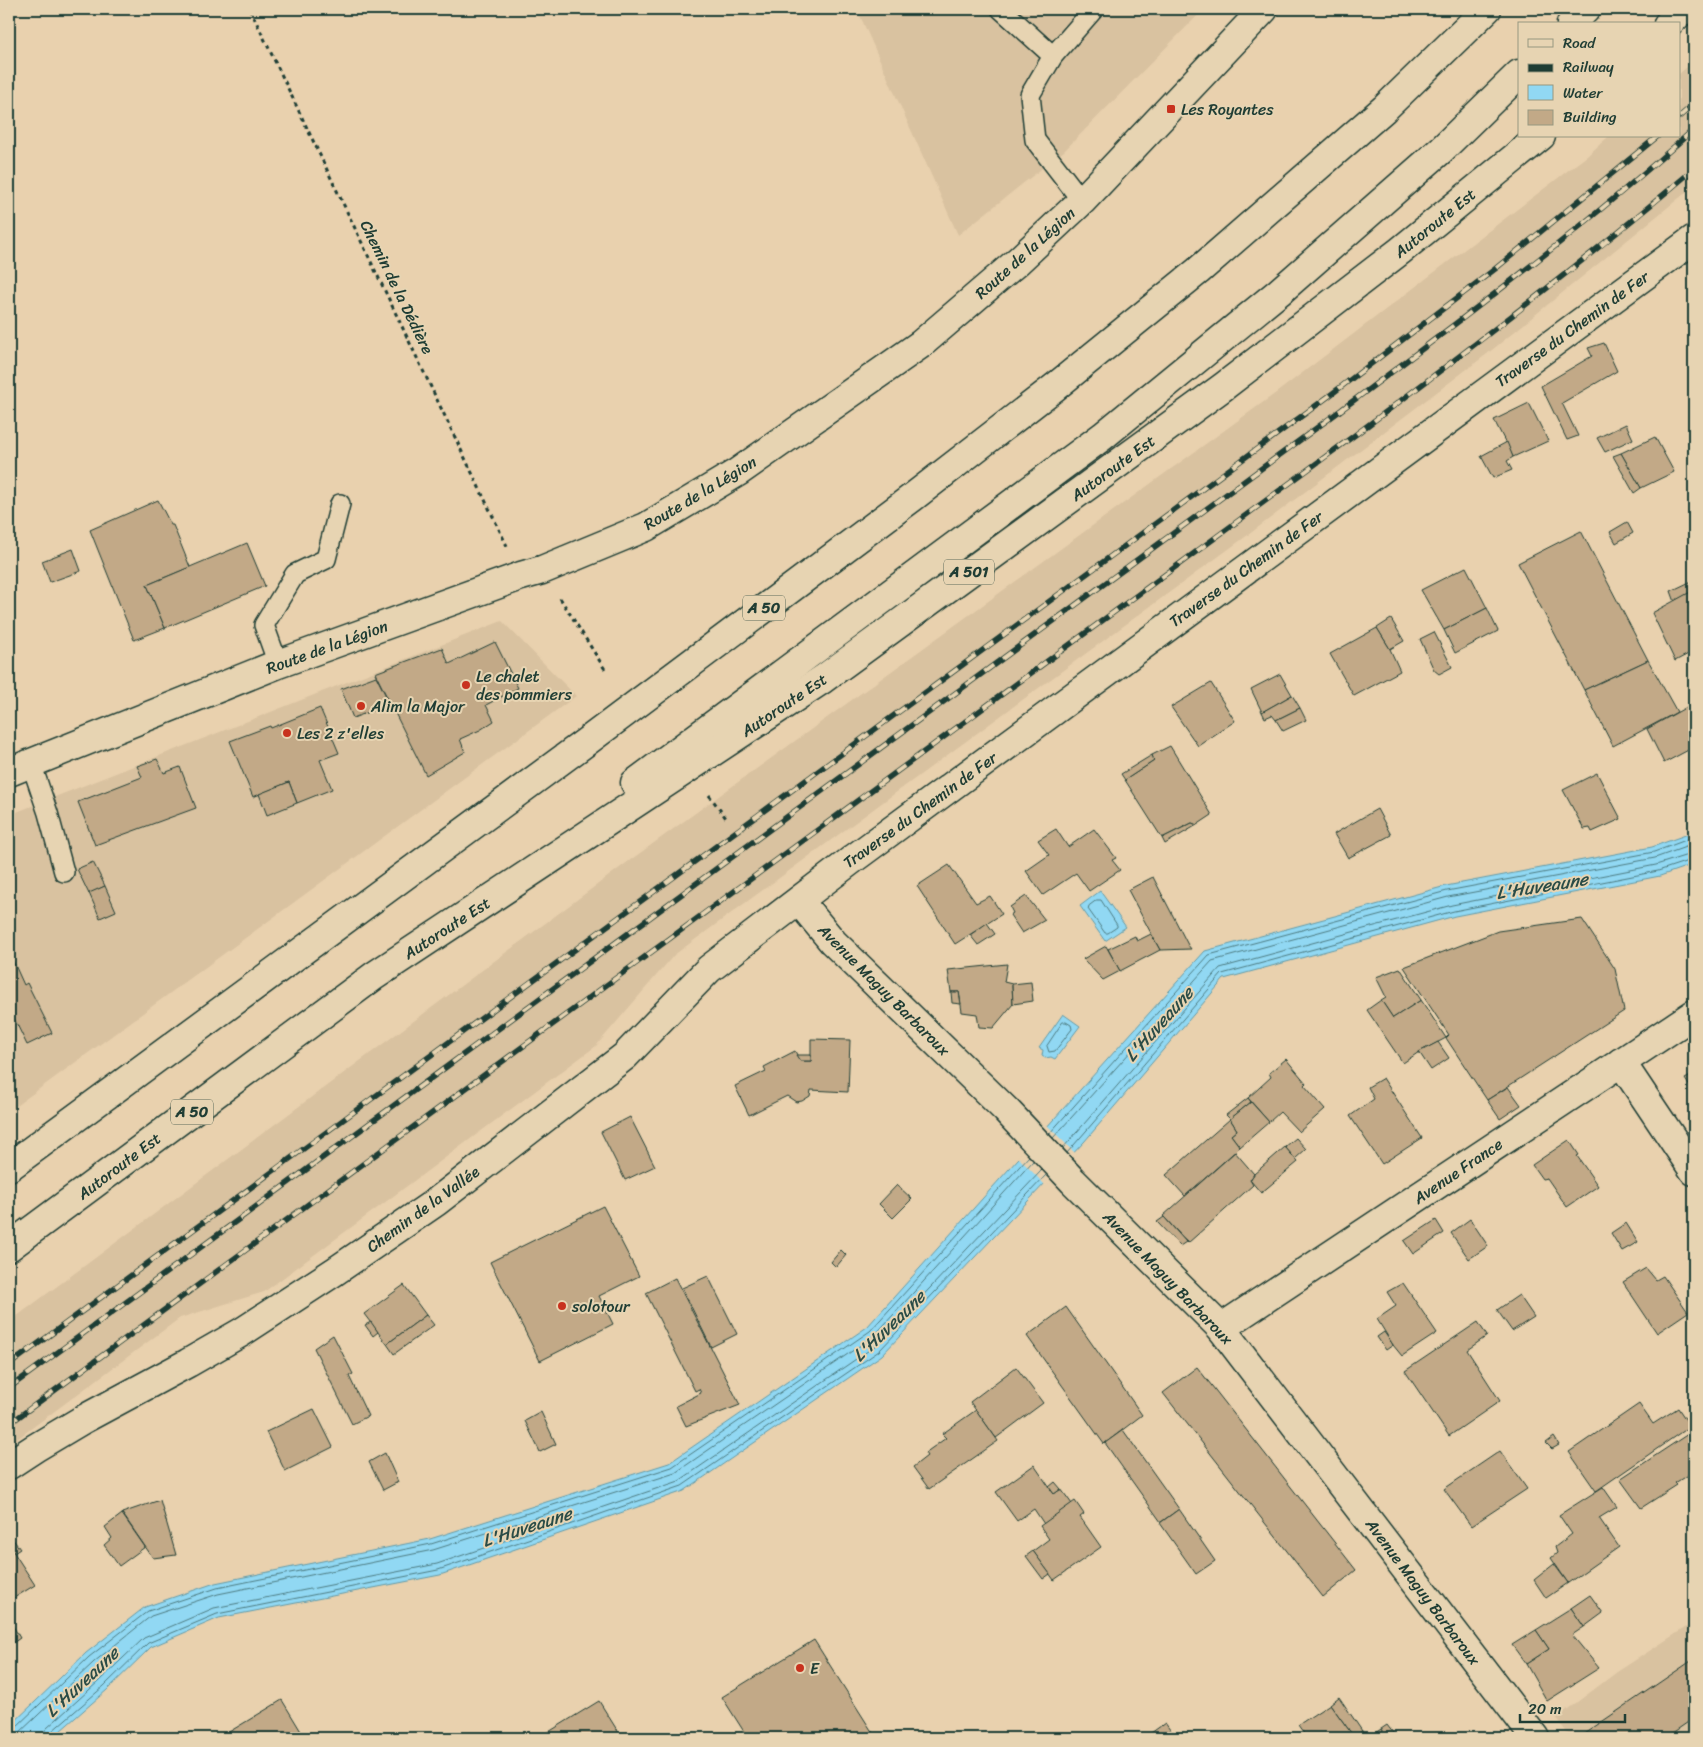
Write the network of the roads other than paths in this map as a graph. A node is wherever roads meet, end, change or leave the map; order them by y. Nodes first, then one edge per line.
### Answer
1 (1001, 9) edge
2 (1094, 9) edge
3 (1264, 9) edge
4 (1487, 9) edge
5 (1586, 9) edge
6 (1684, 9) edge
7 (1573, 22) edge
8 (1670, 22) edge
9 (1052, 56) junction
10 (1518, 75) edge
11 (1539, 138) edge
12 (1082, 200) junction
13 (1694, 239) edge
14 (340, 504) dead end
15 (278, 664) junction
16 (20, 767) edge
17 (64, 872) dead end
18 (799, 901) junction
19 (374, 976) junction
20 (1694, 1014) edge
21 (1621, 1062) junction
22 (9, 1167) edge
23 (1694, 1171) edge
24 (9, 1247) edge
25 (1221, 1328) junction
26 (9, 1465) edge
27 (1534, 1738) edge

1 - 9 lane
2 - 9 lane
3 - 12 main road, Route de la Légion
4 - 22 main road, A 50
5 - 7 main road
6 - 8 main road
9 - 12 lane
10 - 19 main road, A 50
11 - 19 main road, Autoroute Est / A 501
12 - 15 main road, Route de la Légion
13 - 18 main road, Traverse du Chemin de Fer
14 - 15 lane
15 - 16 main road, Route de la Légion
16 - 17 lane
18 - 25 main road, Avenue Maguy Barbaroux
18 - 26 main road, Chemin de la Vallée
19 - 24 main road, Autoroute Est / A 50
20 - 21 main road, Avenue France
21 - 23 main road
21 - 25 main road, Avenue France
25 - 27 main road, Avenue Maguy Barbaroux

